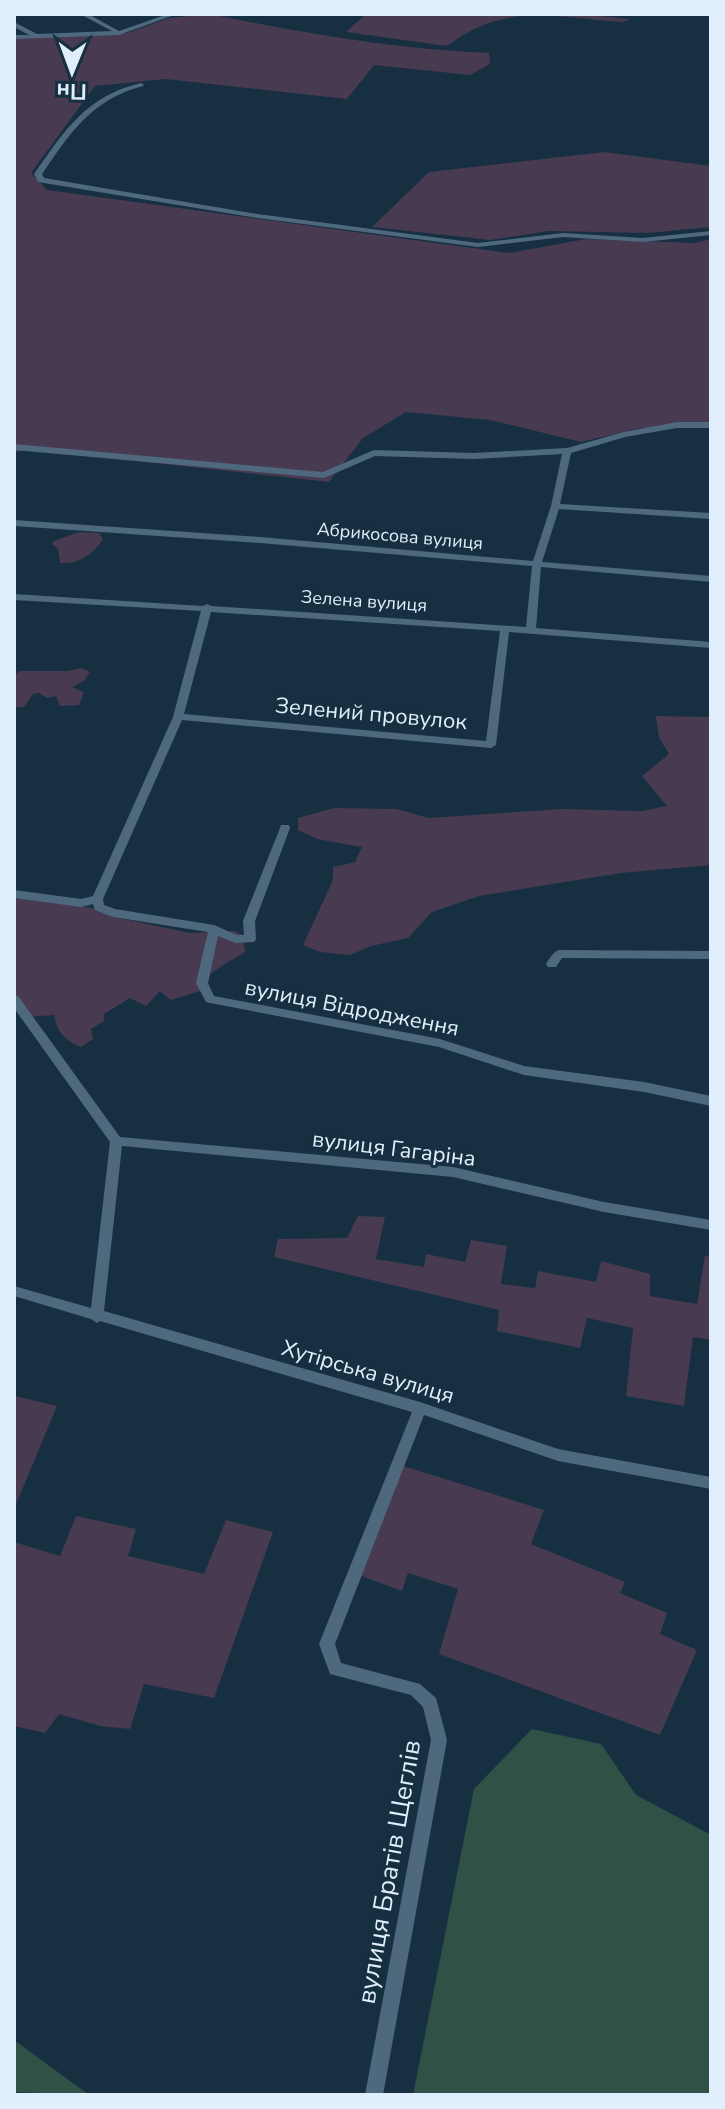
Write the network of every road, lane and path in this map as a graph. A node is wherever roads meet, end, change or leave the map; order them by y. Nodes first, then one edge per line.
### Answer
1 (83, 14) edge
2 (173, 14) edge
3 (14, 24) edge
4 (119, 33) junction
5 (37, 36) junction
6 (14, 37) edge
7 (141, 85) dead end
8 (711, 233) edge
9 (711, 425) edge
10 (14, 447) edge
11 (567, 451) junction
12 (555, 506) junction
13 (711, 516) edge
14 (14, 523) edge
15 (537, 564) junction
16 (711, 579) edge
17 (14, 597) edge
18 (207, 607) junction
19 (505, 628) junction
20 (531, 630) junction
21 (711, 645) edge
22 (178, 717) junction
23 (285, 828) dead end
24 (14, 894) edge
25 (97, 899) junction
26 (214, 929) junction
27 (711, 955) edge
28 (552, 964) dead end
29 (14, 999) edge
30 (711, 1101) edge
31 (116, 1141) junction
32 (711, 1225) edge
33 (14, 1291) edge
34 (97, 1317) junction
35 (420, 1408) junction
36 (711, 1483) edge
37 (374, 2095) edge

1 - 4 street
2 - 4 street
3 - 5 street
4 - 5 street
5 - 6 street
7 - 8 street
9 - 11 street
10 - 11 street
11 - 12 street
12 - 13 street
12 - 15 street
14 - 15 street, Абрикосова вулиця
15 - 16 street, Абрикосова вулиця
15 - 20 street
17 - 18 street, Зелена вулиця
18 - 19 street, Зелена вулиця
18 - 22 street
19 - 20 street, Зелена вулиця
19 - 22 street, Зелений провулок
20 - 21 street, Зелена вулиця
22 - 25 street
23 - 26 street
24 - 25 street
25 - 26 street
26 - 30 street, вулиця Відродження
27 - 28 street
29 - 31 street
31 - 32 street, вулиця Гагаріна
31 - 34 street
33 - 34 street, Хутірська вулиця
34 - 35 street, Хутірська вулиця
35 - 36 street, Хутірська вулиця
35 - 37 street, вулиця Братів Щеглів

